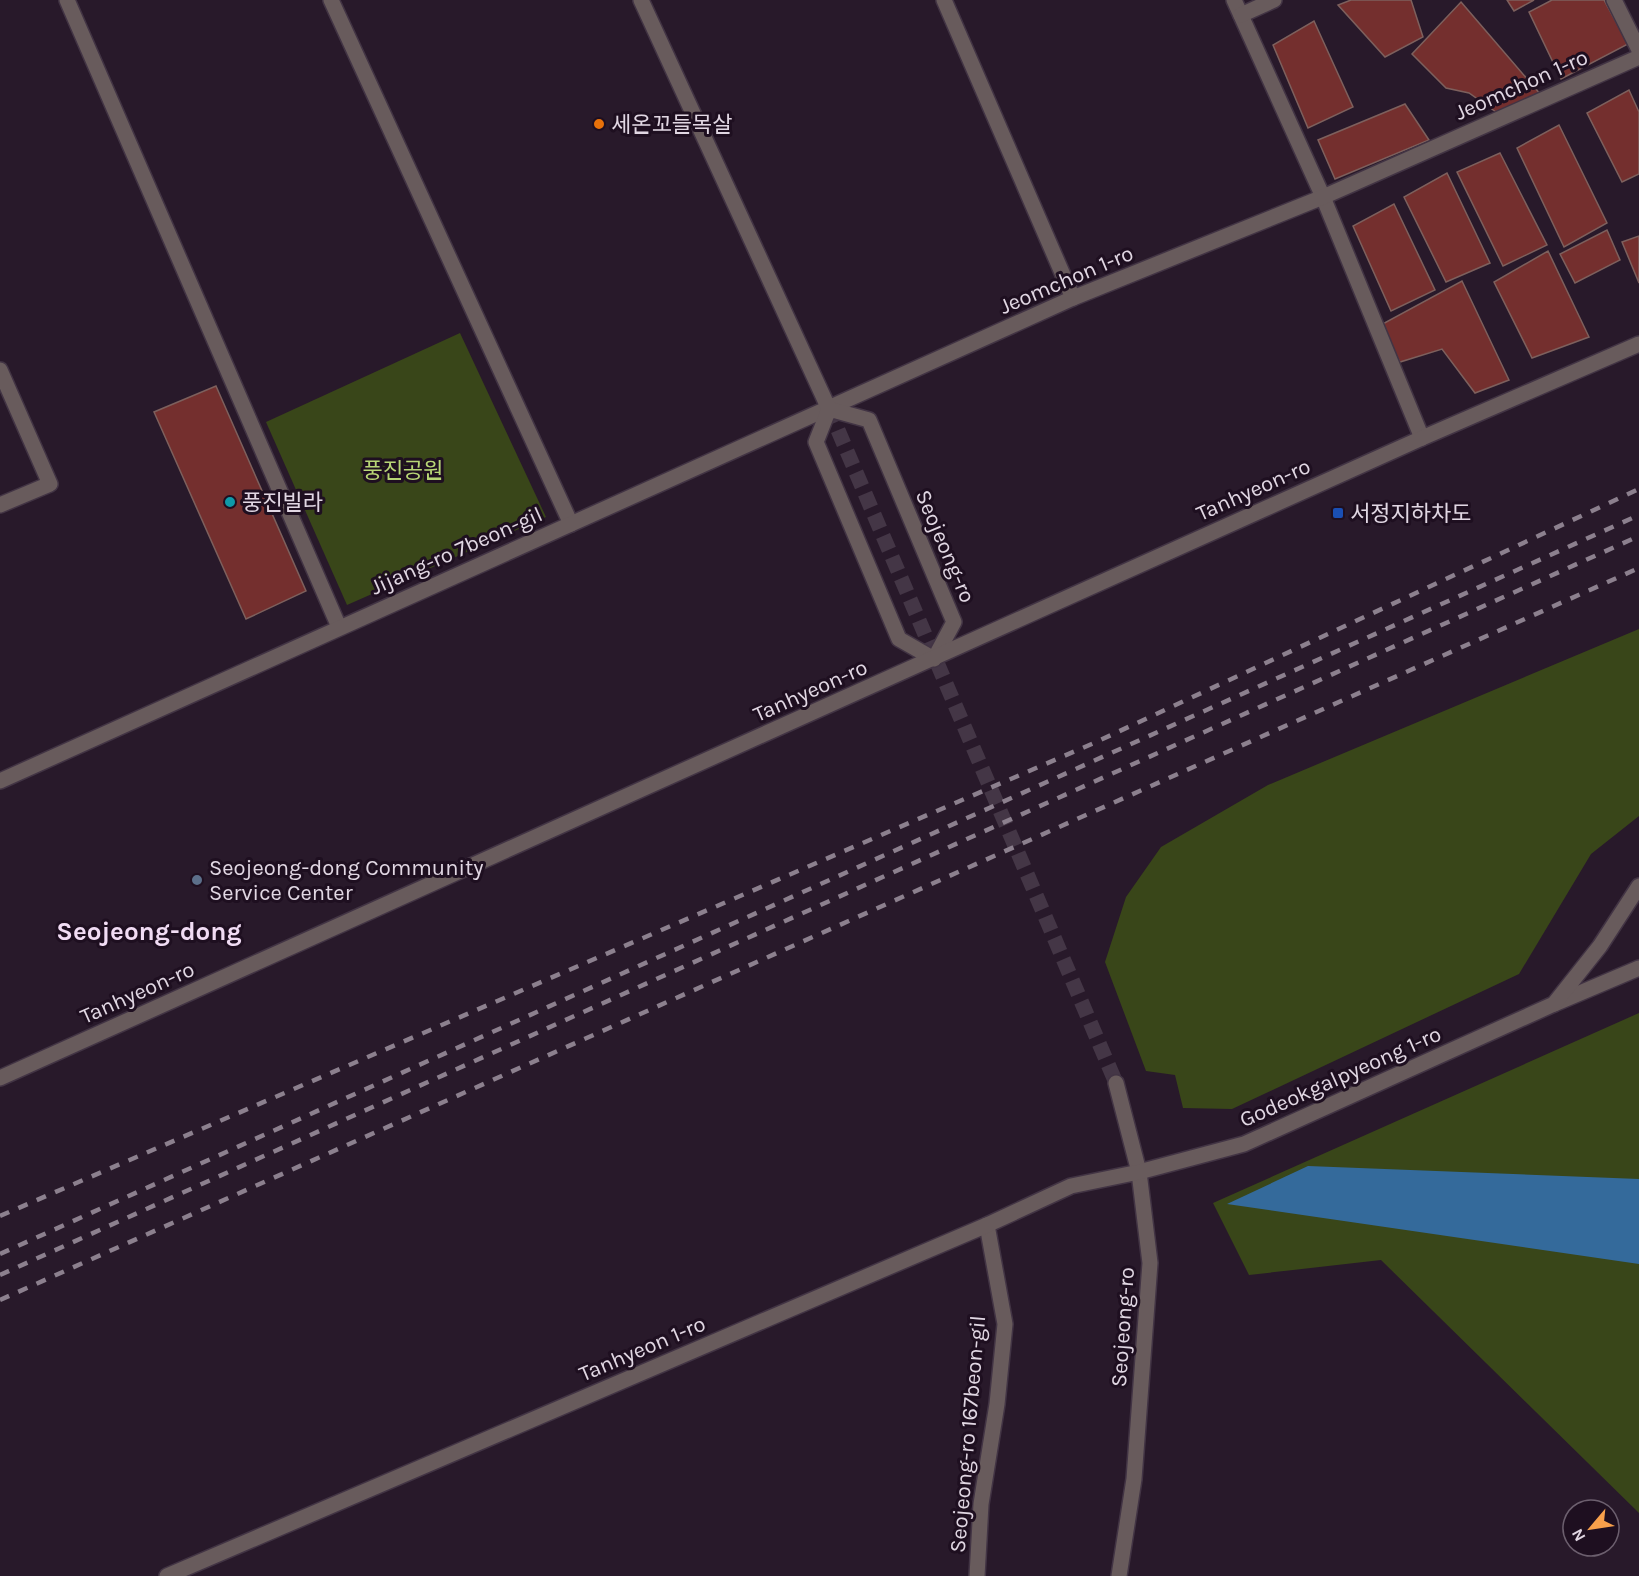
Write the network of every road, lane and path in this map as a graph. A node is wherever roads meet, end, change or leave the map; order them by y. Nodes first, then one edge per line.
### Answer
1 (67, 0) edge
2 (331, 0) edge
3 (641, 0) edge
4 (944, 0) edge
5 (1234, 0) edge
6 (1274, 0) edge
7 (1614, 0) edge
8 (1241, 15) junction
9 (1639, 50) edge
10 (1639, 57) edge
11 (1323, 197) junction
12 (1073, 298) junction
13 (1639, 344) edge
14 (0, 370) edge
15 (829, 409) junction
16 (1422, 438) junction
17 (0, 505) edge
18 (571, 524) junction
19 (339, 627) junction
20 (934, 658) junction
21 (0, 781) edge
22 (1639, 886) edge
23 (1639, 968) edge
24 (1554, 1004) junction
25 (0, 1078) edge
26 (1116, 1083) tunnel mouth
27 (1138, 1172) junction
28 (987, 1225) junction
29 (167, 1576) edge
30 (977, 1576) edge
31 (1119, 1576) edge

1 - 19 street
2 - 18 street, Jijang-ro 7beon-gil
3 - 15 street
4 - 12 street
5 - 8 street
6 - 8 street
7 - 9 street
8 - 11 street
10 - 11 street, Jeomchon 1-ro
11 - 12 street, Jeomchon 1-ro
11 - 16 street
12 - 15 street, Jeomchon 1-ro
13 - 16 street, Tanhyeon-ro
14 - 17 street
15 - 18 street, Jeomchon 1-ro
15 - 20 street
15 - 20 street, Seojeong-ro
16 - 20 street, Tanhyeon-ro
18 - 19 street, Jijang-ro 7beon-gil
19 - 21 street, Jijang-ro 7beon-gil
20 - 25 street, Tanhyeon-ro
22 - 24 street
23 - 24 street, Godeokgalpyeong 1-ro
24 - 27 street, Godeokgalpyeong 1-ro
26 - 27 street, Seojeong-ro
27 - 28 street, Tanhyeon 1-ro
27 - 31 street, Seojeong-ro
28 - 29 street, Tanhyeon 1-ro
28 - 30 street, Seojeong-ro 167beon-gil

